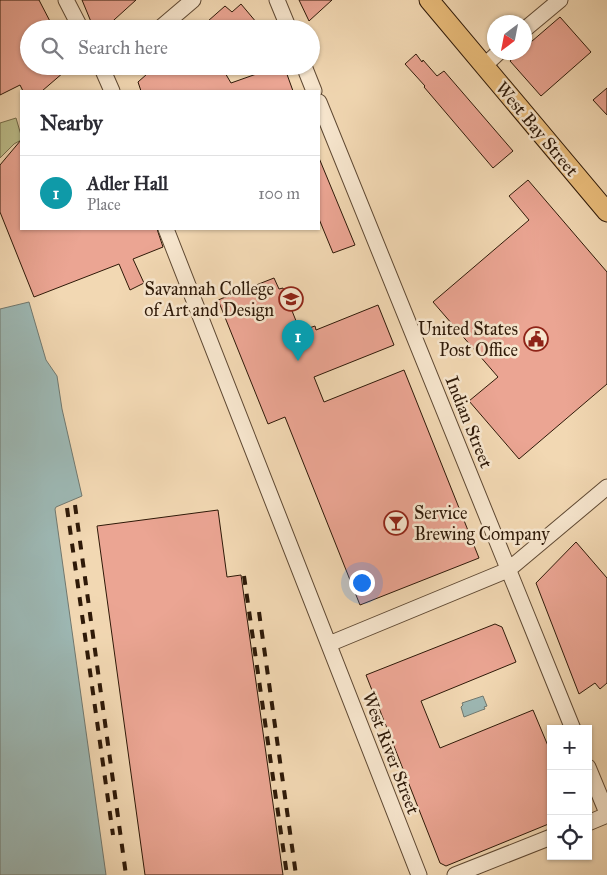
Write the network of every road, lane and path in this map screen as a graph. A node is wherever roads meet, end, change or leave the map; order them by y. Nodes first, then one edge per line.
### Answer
1 (66, 0) edge
2 (193, 0) edge
3 (277, 0) edge
4 (429, 0) edge
5 (560, 0) edge
6 (76, 20) edge
7 (170, 20) edge
8 (285, 20) edge
9 (532, 23) edge
10 (490, 60) edge
11 (484, 66) junction
12 (108, 75) edge
13 (308, 75) edge
14 (112, 90) edge
15 (314, 90) edge
16 (320, 104) edge
17 (607, 212) edge
18 (166, 230) edge
19 (607, 487) edge
20 (508, 570) junction
21 (329, 644) junction
22 (571, 725) edge
23 (589, 770) edge
24 (607, 814) edge
25 (592, 821) edge
26 (547, 839) edge
27 (419, 875) edge
28 (455, 875) edge

1 - 6 street
2 - 7 street
3 - 8 street
4 - 11 main road, West Bay Street
5 - 9 street
10 - 11 street
11 - 17 main road, West Bay Street
12 - 14 street
13 - 15 street
16 - 20 street, Indian Street
18 - 21 street, West River Street
19 - 20 street
20 - 21 street
20 - 22 street, Indian Street
21 - 27 street, West River Street
23 - 24 street
24 - 25 street
26 - 28 street

